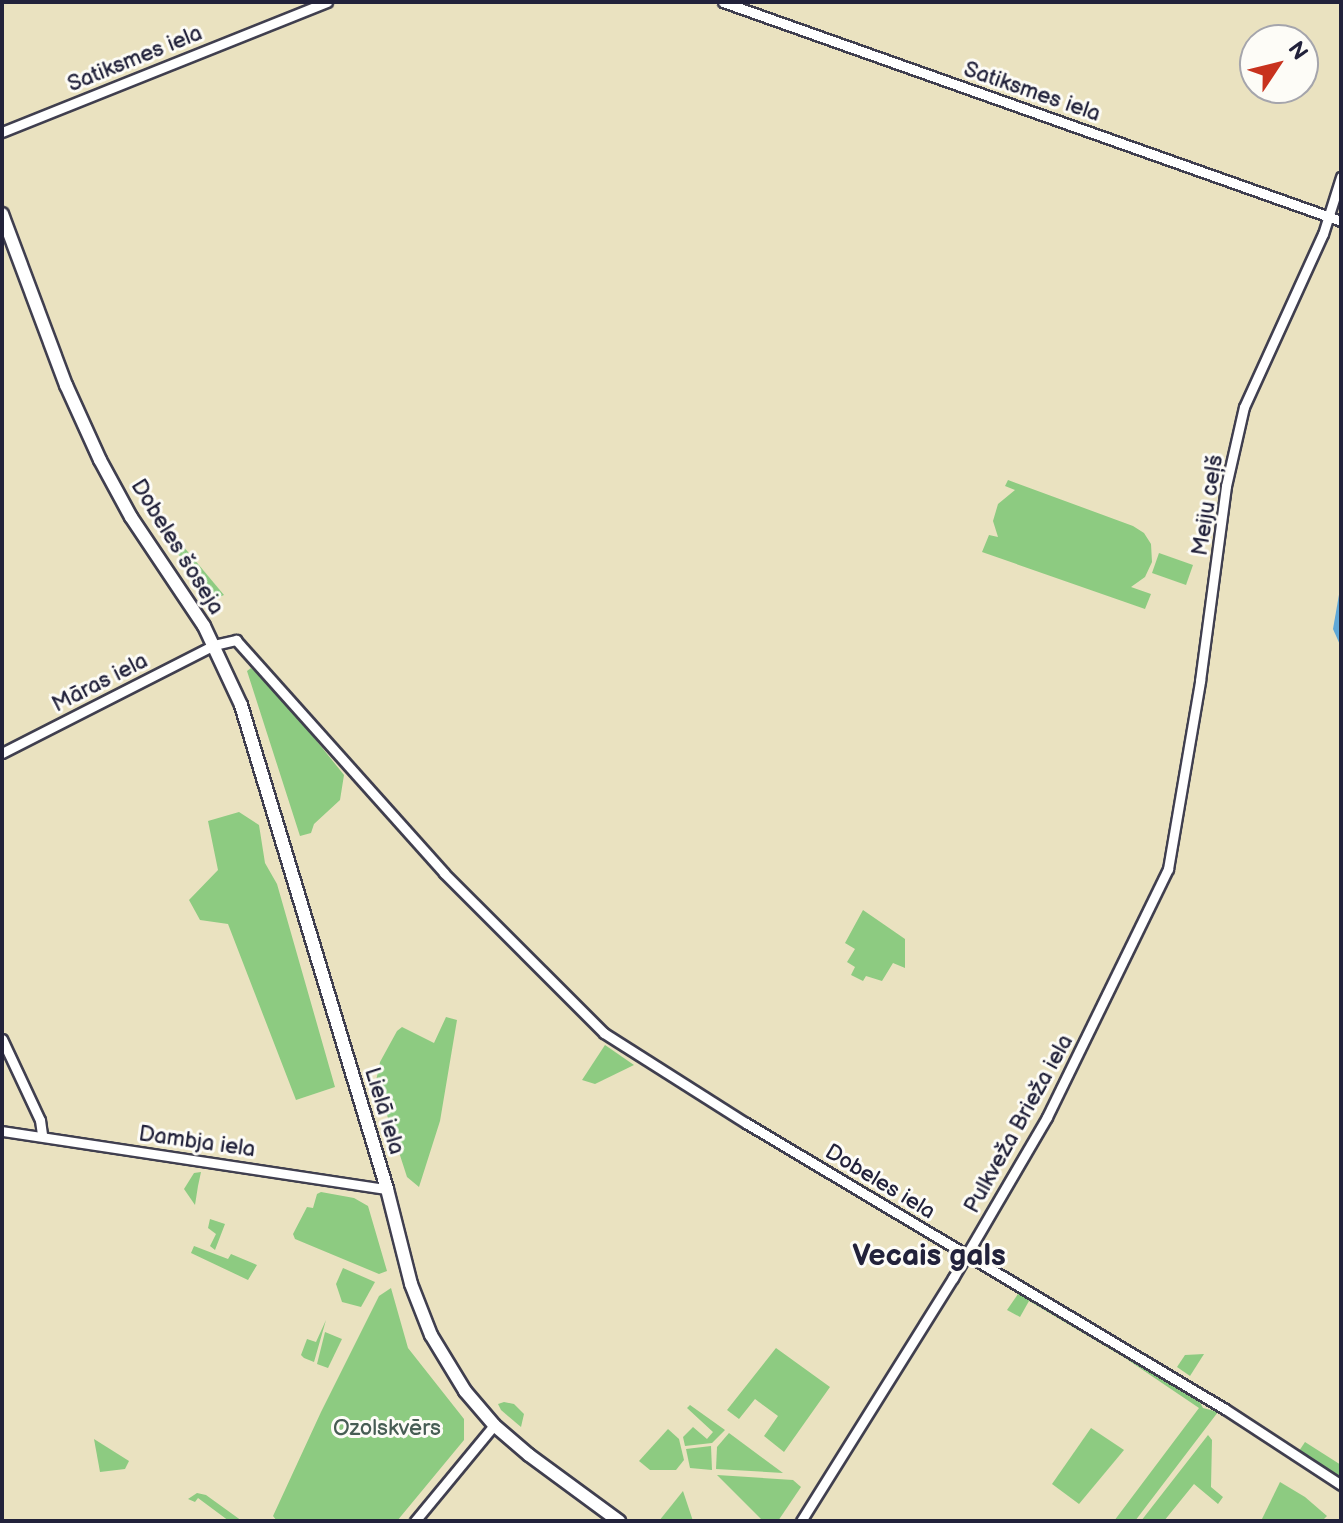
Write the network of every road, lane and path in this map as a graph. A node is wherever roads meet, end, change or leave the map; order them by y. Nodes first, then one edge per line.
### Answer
1 (327, 2) edge
2 (723, 2) edge
3 (2, 132) edge
4 (1341, 177) edge
5 (2, 214) edge
6 (1329, 217) junction
7 (1341, 221) edge
8 (214, 645) junction
9 (2, 753) edge
10 (1171, 857) joint
11 (503, 934) joint
12 (2, 1039) edge
13 (2, 1131) edge
14 (42, 1135) junction
15 (387, 1189) junction
16 (967, 1254) junction
17 (494, 1425) junction
18 (1341, 1485) edge
19 (415, 1521) edge
20 (619, 1521) edge
21 (801, 1521) edge

1 - 3 street, Satiksmes iela
2 - 6 street, Satiksmes iela
4 - 6 street, Meiju ceļš
5 - 8 main road, Dobeles šoseja
6 - 7 street, Satiksmes iela
6 - 10 street, Meiju ceļš
8 - 9 street, Māras iela
8 - 11 street, Dobeles šoseja
8 - 15 main road, Lielā iela
10 - 16 street, Pulkveža Brieža iela
11 - 16 street, Dobeles iela
12 - 14 street
13 - 14 street, Dambja iela
14 - 15 street, Dambja iela
15 - 17 main road, Lielā iela
16 - 18 street, Dobeles iela
16 - 21 street, Pulkveža Brieža iela
17 - 19 street
17 - 20 main road, Lielā iela

